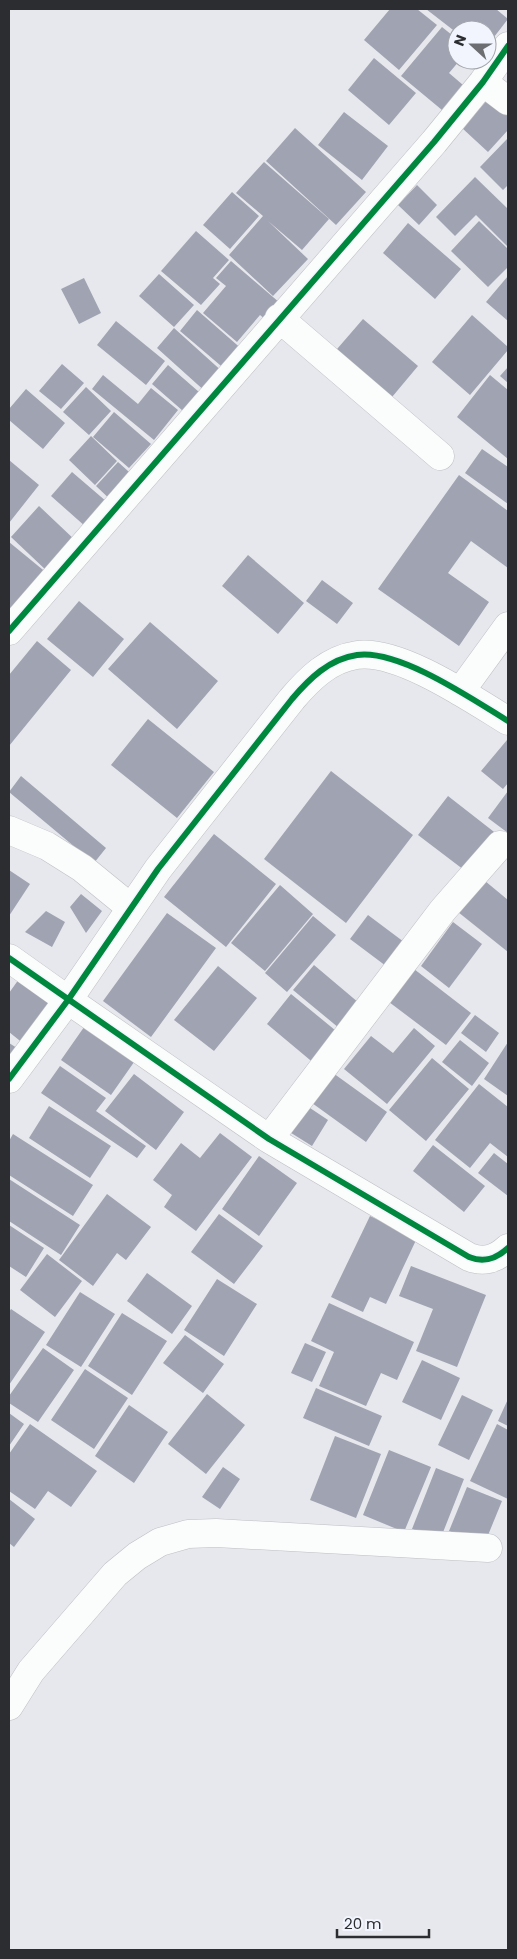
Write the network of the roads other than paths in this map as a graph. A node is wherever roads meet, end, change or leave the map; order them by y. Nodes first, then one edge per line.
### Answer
1 (508, 46) edge
2 (483, 82) junction
3 (508, 101) edge
4 (279, 318) junction
5 (440, 456) dead end
6 (508, 626) edge
7 (9, 631) edge
8 (460, 692) junction
9 (508, 721) edge
10 (9, 830) edge
11 (500, 845) dead end
12 (131, 908) junction
13 (9, 958) edge
14 (68, 1000) junction
15 (9, 1079) edge
16 (269, 1139) junction
17 (508, 1248) edge
18 (488, 1548) dead end
19 (9, 1706) edge

1 - 2 street
2 - 3 street
2 - 4 street
4 - 5 street
4 - 7 street
6 - 8 street
8 - 9 street
8 - 12 street
10 - 12 street
11 - 16 street
12 - 14 street
13 - 14 street
14 - 15 street
14 - 16 street
16 - 17 street
18 - 19 street

